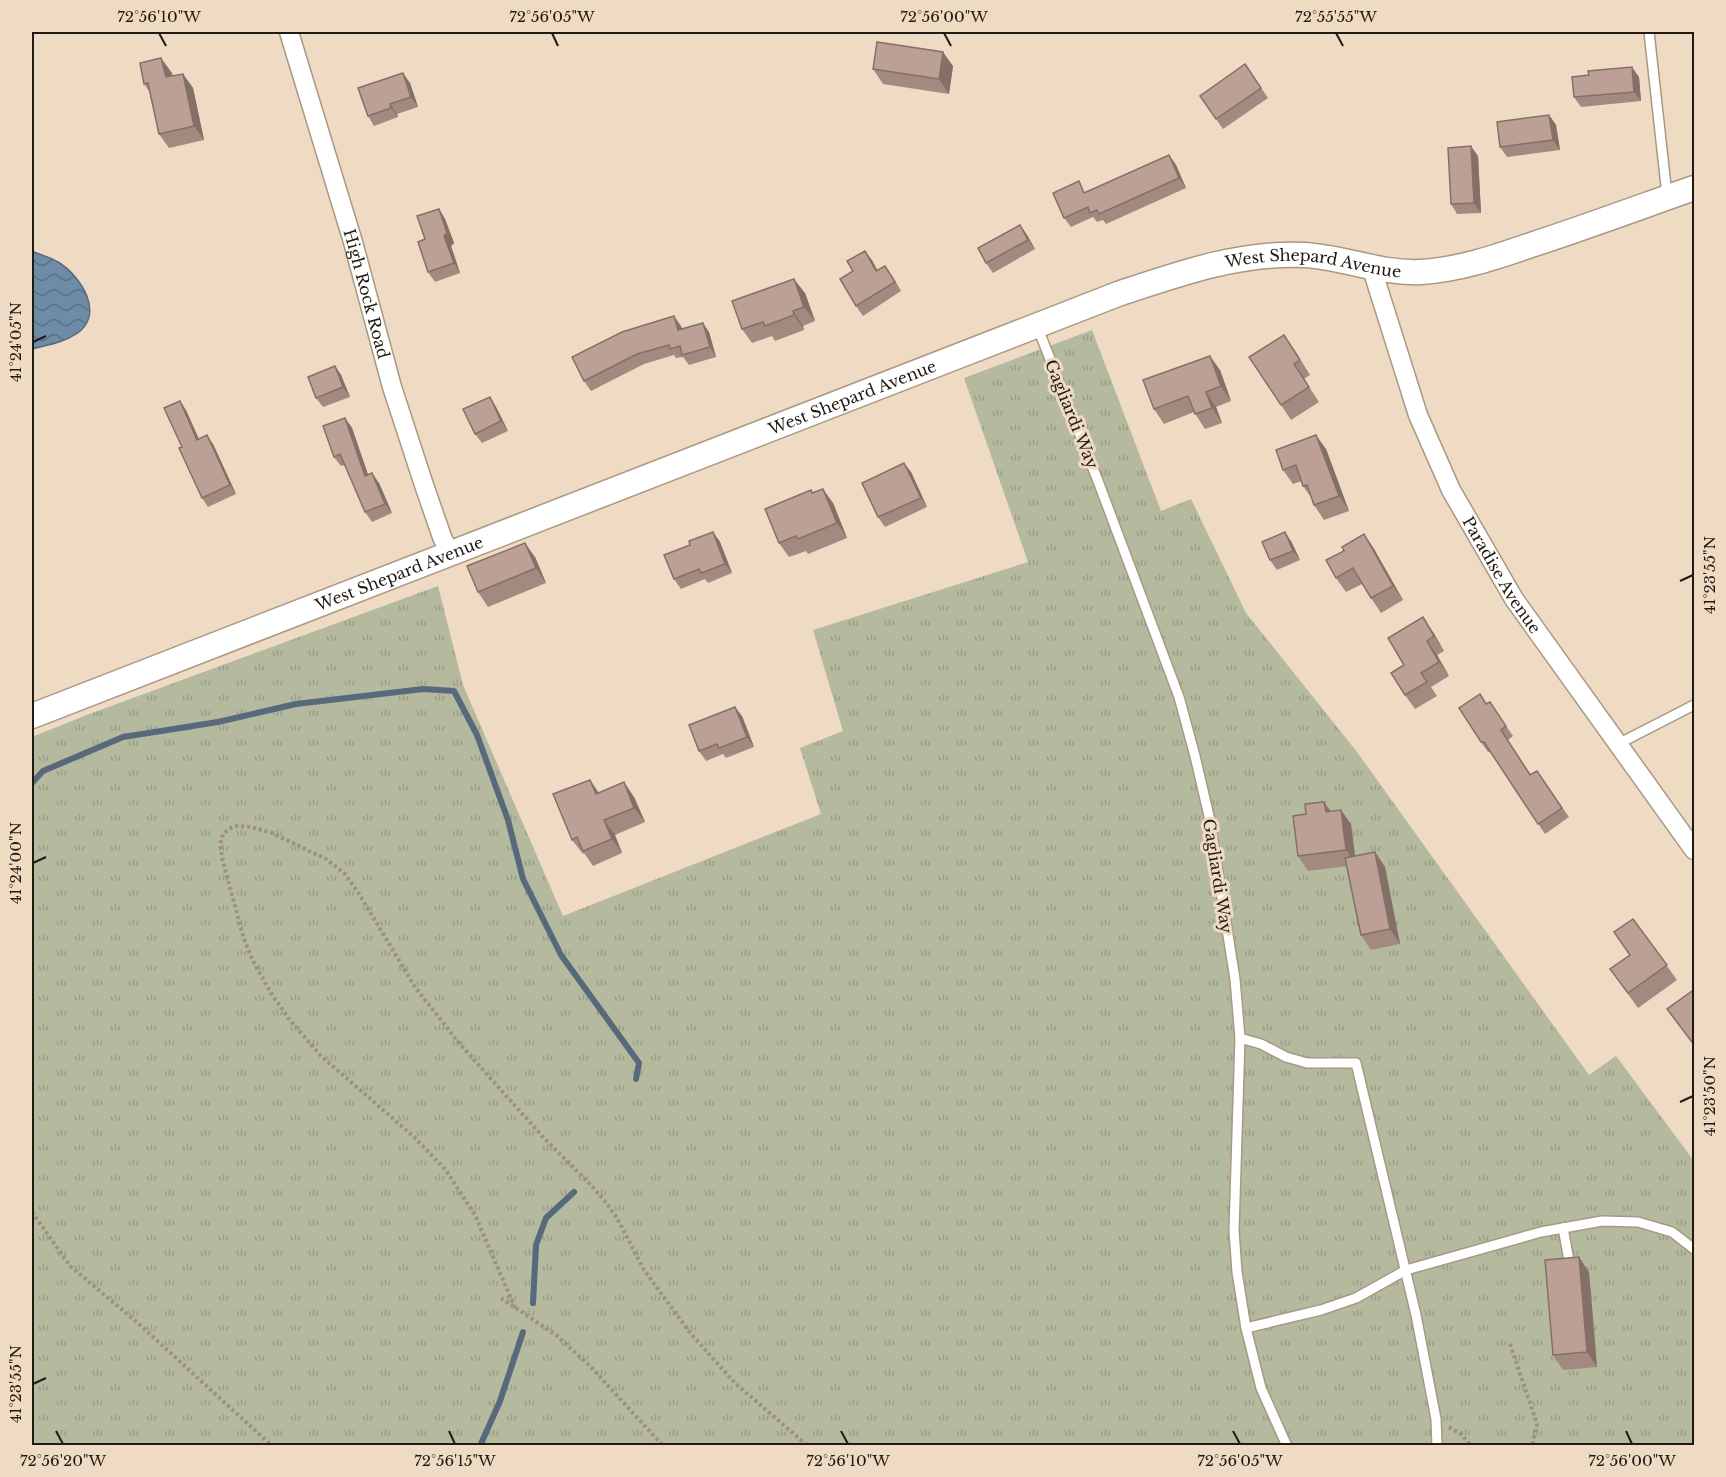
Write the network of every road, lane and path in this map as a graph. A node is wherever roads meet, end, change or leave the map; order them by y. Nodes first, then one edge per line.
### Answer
1 (289, 32) edge
2 (1649, 32) edge
3 (1695, 188) edge
4 (1667, 197) junction
5 (1372, 269) junction
6 (1037, 326) junction
7 (450, 554) junction
8 (1695, 705) edge
9 (32, 716) edge
10 (1618, 744) junction
11 (1695, 850) edge
12 (1240, 1038) junction
13 (32, 1212) edge
14 (1563, 1228) junction
15 (1695, 1249) edge
16 (1570, 1266) edge
17 (1406, 1270) junction
18 (501, 1298) dead end
19 (515, 1308) junction
20 (1246, 1328) junction
21 (1510, 1344) dead end
22 (1436, 1419) junction
23 (272, 1446) edge
24 (663, 1446) edge
25 (808, 1446) edge
26 (1287, 1446) edge
27 (1437, 1446) edge
28 (1471, 1446) edge
29 (1533, 1446) edge

1 - 7 street, High Rock Road
2 - 4 lane
3 - 4 street, West Shepard Avenue
4 - 5 street, West Shepard Avenue
5 - 6 street, West Shepard Avenue
5 - 10 street, Paradise Avenue
6 - 7 street, West Shepard Avenue
6 - 12 lane, Gagliardi Way
7 - 9 street, West Shepard Avenue
8 - 10 lane
10 - 11 street, Paradise Avenue
12 - 17 lane
12 - 20 lane, Gagliardi Way
13 - 23 path
14 - 15 lane
14 - 16 lane
14 - 17 lane
17 - 20 lane
17 - 22 lane
18 - 19 path
19 - 24 path
19 - 25 path
20 - 26 lane, Gagliardi Way
21 - 29 path
22 - 27 lane
22 - 28 path

